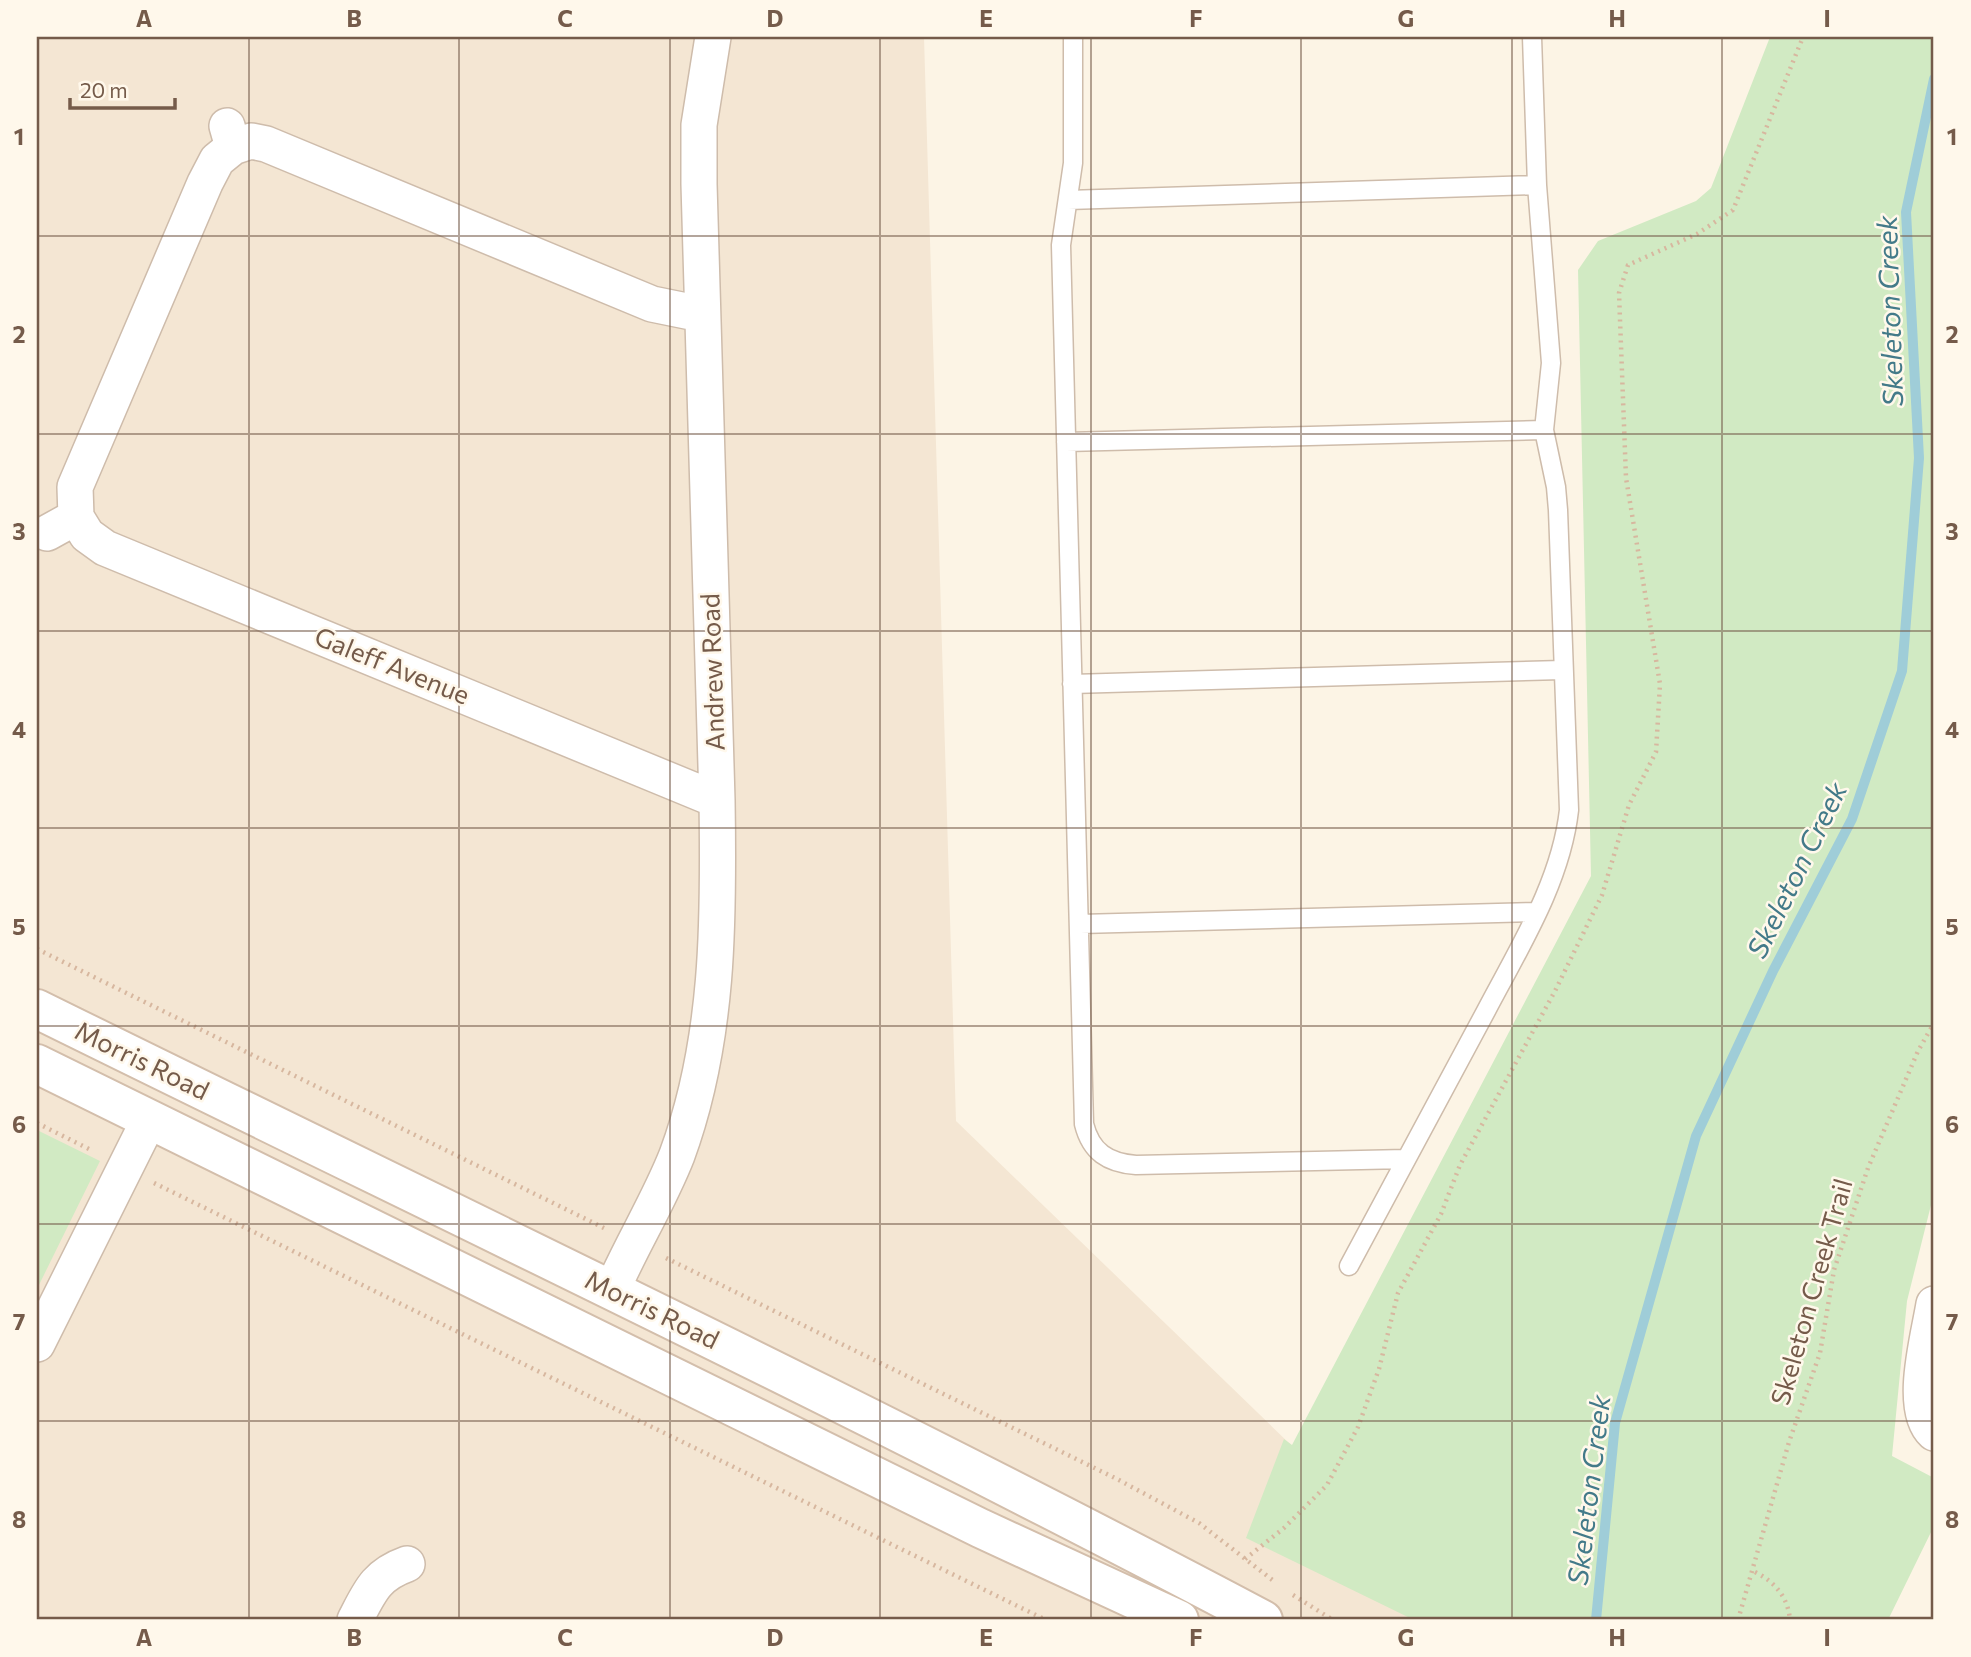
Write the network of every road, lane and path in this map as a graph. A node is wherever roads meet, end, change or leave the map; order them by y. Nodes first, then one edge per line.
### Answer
1 (713, 37) edge
2 (1073, 37) edge
3 (1532, 37) edge
4 (1537, 185) junction
5 (1068, 200) junction
6 (701, 313) junction
7 (1544, 430) junction
8 (1066, 442) junction
9 (1562, 670) junction
10 (1072, 684) junction
11 (718, 800) junction
12 (1536, 912) junction
13 (1080, 924) junction
14 (37, 949) edge
15 (37, 1009) edge
16 (1934, 1023) edge
17 (37, 1064) edge
18 (172, 1076) junction
19 (149, 1119) junction
20 (37, 1124) edge
21 (1406, 1159) junction
22 (125, 1167) junction
23 (632, 1243) junction
24 (1349, 1266) dead end
25 (612, 1290) junction
26 (1934, 1304) edge
27 (590, 1335) junction
28 (37, 1344) edge
29 (1934, 1433) edge
30 (407, 1564) dead end
31 (1755, 1572) junction
32 (1279, 1585) dead end
33 (1289, 1593) dead end
34 (355, 1620) edge
35 (1045, 1620) edge
36 (1179, 1620) edge
37 (1263, 1620) edge
38 (1333, 1620) edge
39 (1738, 1620) edge
40 (1790, 1620) edge

1 - 6 street, Andrew Road
2 - 5 lane
3 - 4 lane
4 - 5 lane
4 - 7 lane
5 - 8 lane
6 - 11 street, Andrew Road
6 - 11 street, Galeff Avenue
7 - 8 lane
7 - 9 lane
8 - 10 lane
9 - 10 lane
9 - 12 lane
10 - 13 lane
11 - 23 street, Andrew Road
12 - 13 lane
12 - 21 lane
13 - 21 lane
14 - 23 path
15 - 18 street, Morris Road
16 - 31 path, Skeleton Creek Trail
17 - 19 street, Morris Road
18 - 19 street
18 - 25 street, Morris Road
19 - 22 street
19 - 27 street, Morris Road
20 - 22 path
21 - 24 lane
22 - 28 street
22 - 35 path
23 - 25 street, Andrew Road
23 - 32 path
25 - 27 street
25 - 37 street, Morris Road
26 - 29 street
27 - 36 street, Morris Road
30 - 34 street
31 - 39 path, Skeleton Creek Trail
31 - 40 path
33 - 38 path

